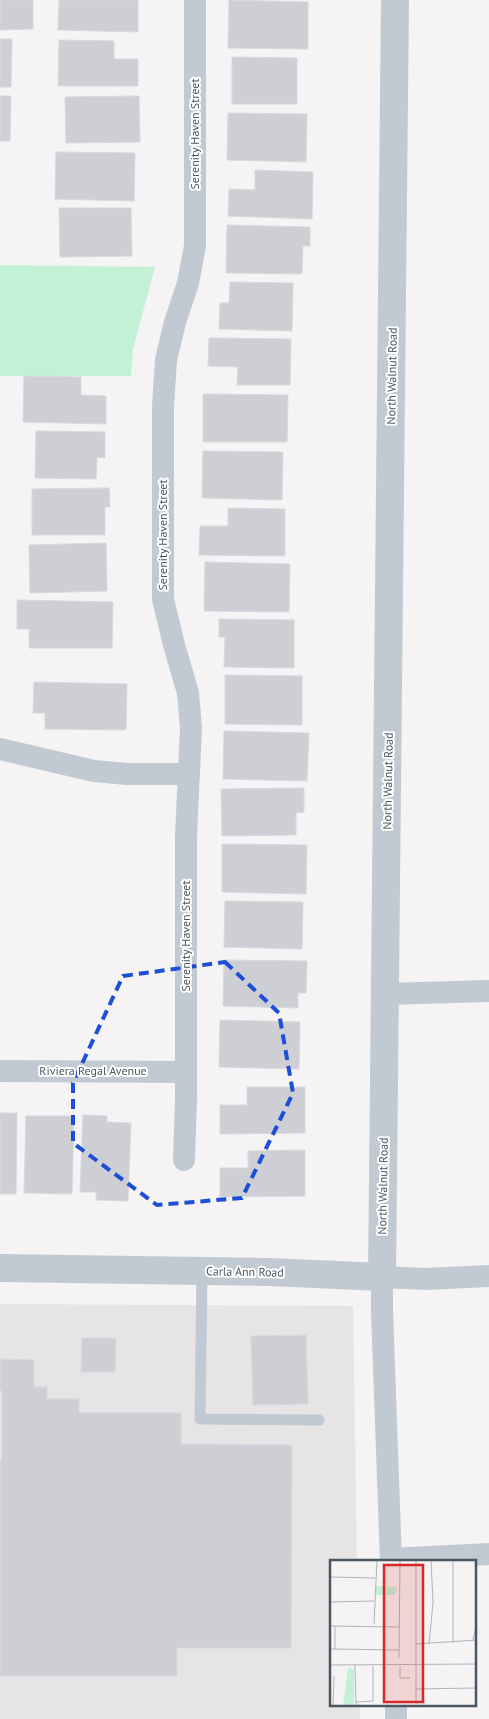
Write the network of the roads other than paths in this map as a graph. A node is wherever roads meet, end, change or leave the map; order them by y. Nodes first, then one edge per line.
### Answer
1 (195, 0) edge
2 (395, 0) edge
3 (0, 750) edge
4 (189, 774) junction
5 (489, 991) edge
6 (385, 994) junction
7 (0, 1071) edge
8 (186, 1072) junction
9 (184, 1160) dead end
10 (0, 1268) edge
11 (202, 1271) junction
12 (489, 1276) edge
13 (382, 1277) junction
14 (319, 1420) dead end
15 (489, 1554) edge
16 (391, 1560) edge
17 (396, 1706) edge
18 (396, 1719) edge

1 - 4 street, Serenity Haven Street
2 - 6 street, North Walnut Road
3 - 4 street
4 - 8 street, Serenity Haven Street
5 - 6 street
6 - 13 street, North Walnut Road
7 - 8 street, Riviera Regal Avenue
8 - 9 street, Serenity Haven Street
10 - 11 street, Carla Ann Road
11 - 13 street, Carla Ann Road
11 - 14 lane
12 - 13 street, Carla Ann Road
13 - 16 street, North Walnut Road
15 - 16 street
17 - 18 street

